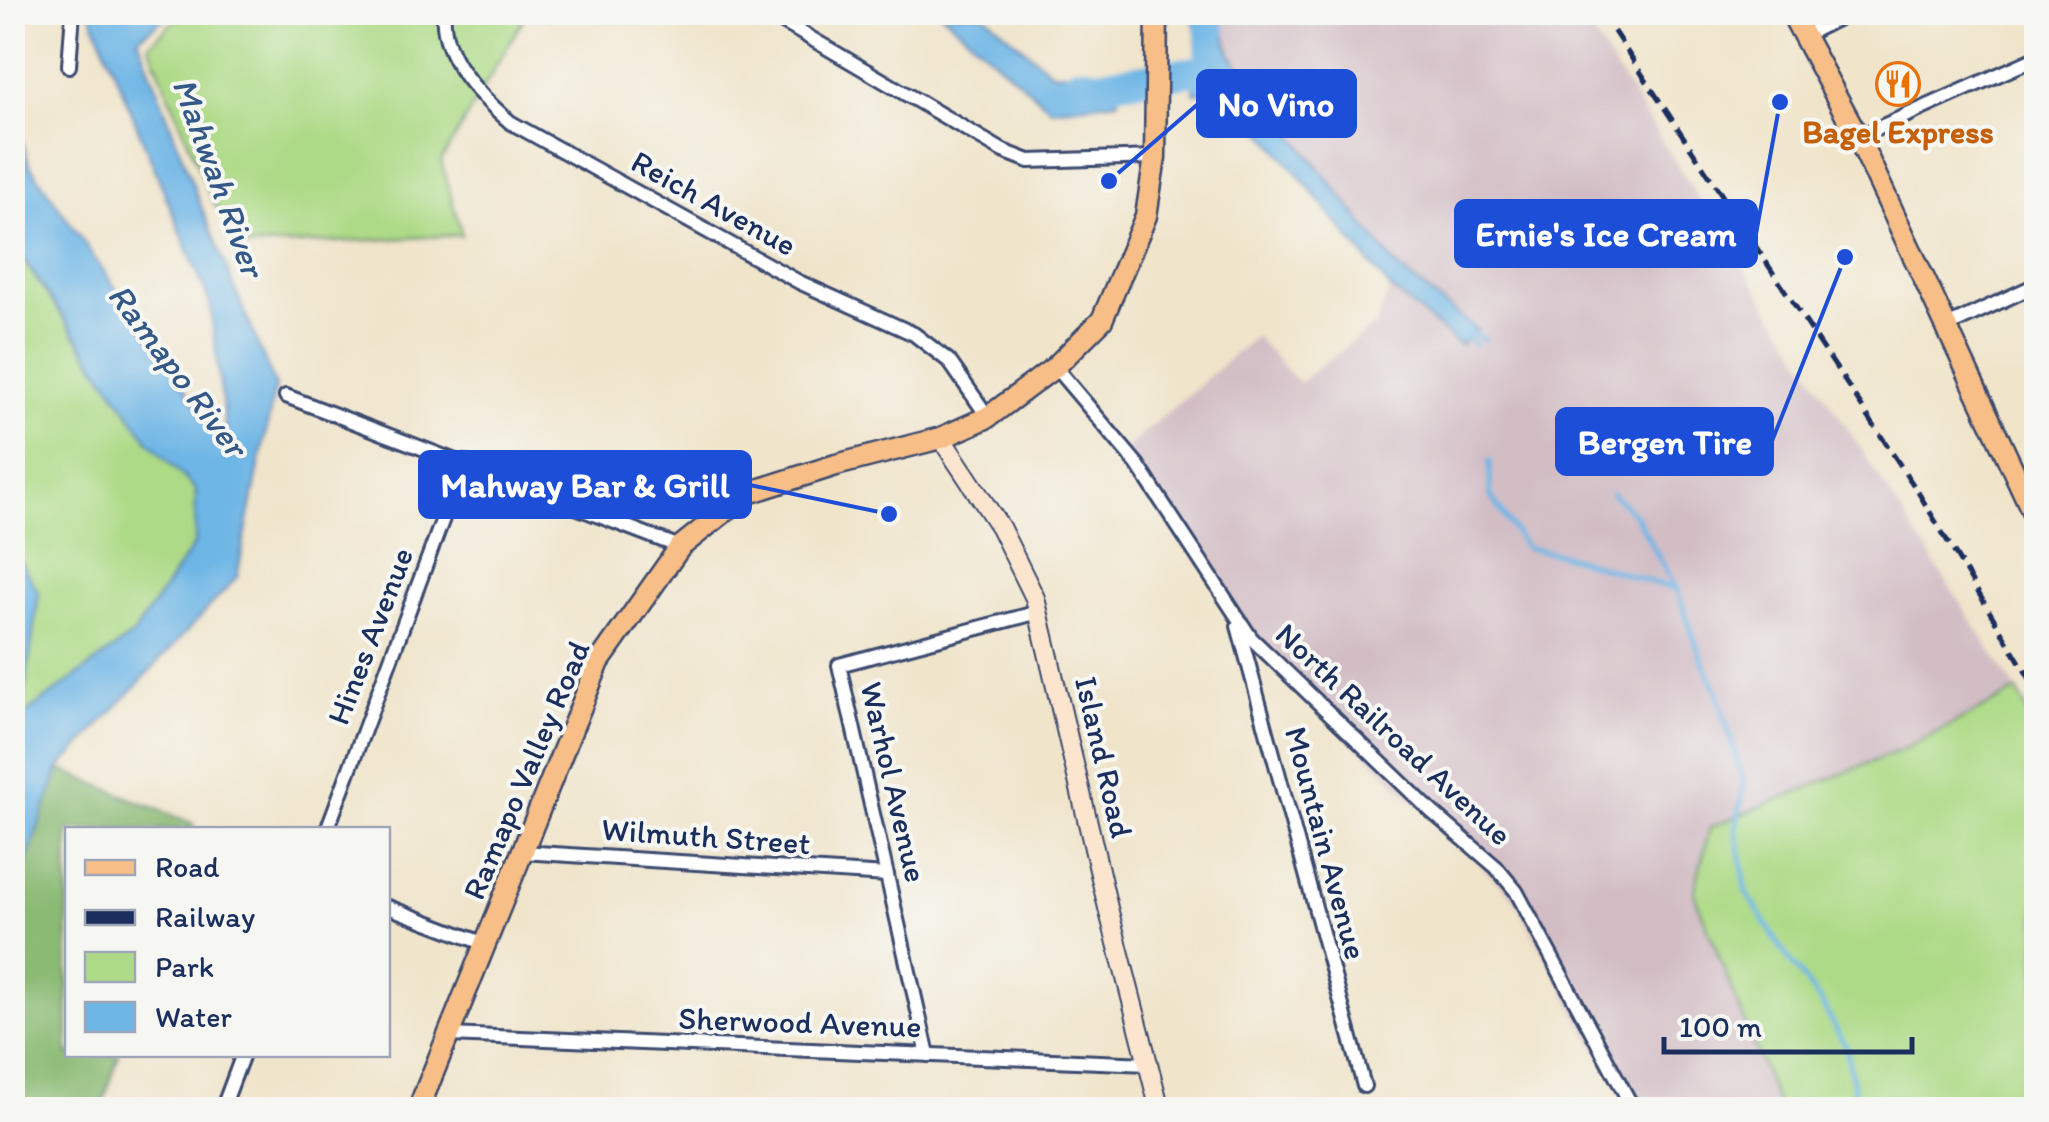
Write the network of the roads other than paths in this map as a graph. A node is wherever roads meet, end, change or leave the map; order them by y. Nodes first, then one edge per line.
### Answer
1 (73, 12) edge
2 (444, 12) edge
3 (766, 12) edge
4 (1157, 12) edge
5 (1791, 12) edge
6 (1852, 12) edge
7 (1804, 35) junction
8 (2036, 58) edge
9 (70, 66) dead end
10 (1858, 137) junction
11 (1155, 158) junction
12 (2036, 285) edge
13 (1945, 326) junction
14 (1055, 367) junction
15 (286, 396) dead end
16 (988, 417) junction
17 (941, 438) junction
18 (464, 462) junction
19 (2036, 518) edge
20 (680, 546) junction
21 (1039, 612) junction
22 (1235, 614) junction
23 (328, 827) edge
24 (522, 852) junction
25 (887, 875) junction
26 (390, 908) edge
27 (485, 944) junction
28 (449, 1035) junction
29 (928, 1055) junction
30 (242, 1057) edge
31 (1148, 1064) junction
32 (1364, 1086) dead end
33 (222, 1110) edge
34 (418, 1110) edge
35 (1160, 1110) edge
36 (1634, 1110) edge

1 - 9 street
2 - 16 street, Reich Avenue
3 - 11 street
4 - 11 main road, Ramapo Valley Road
5 - 7 main road
6 - 7 street
7 - 10 main road
8 - 10 street
10 - 13 main road
11 - 14 main road, Ramapo Valley Road
12 - 13 street
13 - 19 main road
14 - 16 main road, Ramapo Valley Road
14 - 22 street, North Railroad Avenue
15 - 18 street
16 - 17 main road, Ramapo Valley Road
17 - 20 main road, Ramapo Valley Road
17 - 21 main road, Island Road
18 - 20 street
18 - 23 street, Hines Avenue
20 - 24 main road, Ramapo Valley Road
21 - 25 street, Warhol Avenue
21 - 31 main road, Island Road
22 - 32 street, Mountain Avenue
22 - 36 street, North Railroad Avenue
24 - 25 street, Wilmuth Street
24 - 27 main road, Ramapo Valley Road
25 - 29 street, Warhol Avenue
26 - 27 street
27 - 28 main road, Ramapo Valley Road
28 - 29 street, Sherwood Avenue
28 - 34 main road, Ramapo Valley Road
29 - 31 street, Sherwood Avenue
30 - 33 street
31 - 35 main road, Island Road

